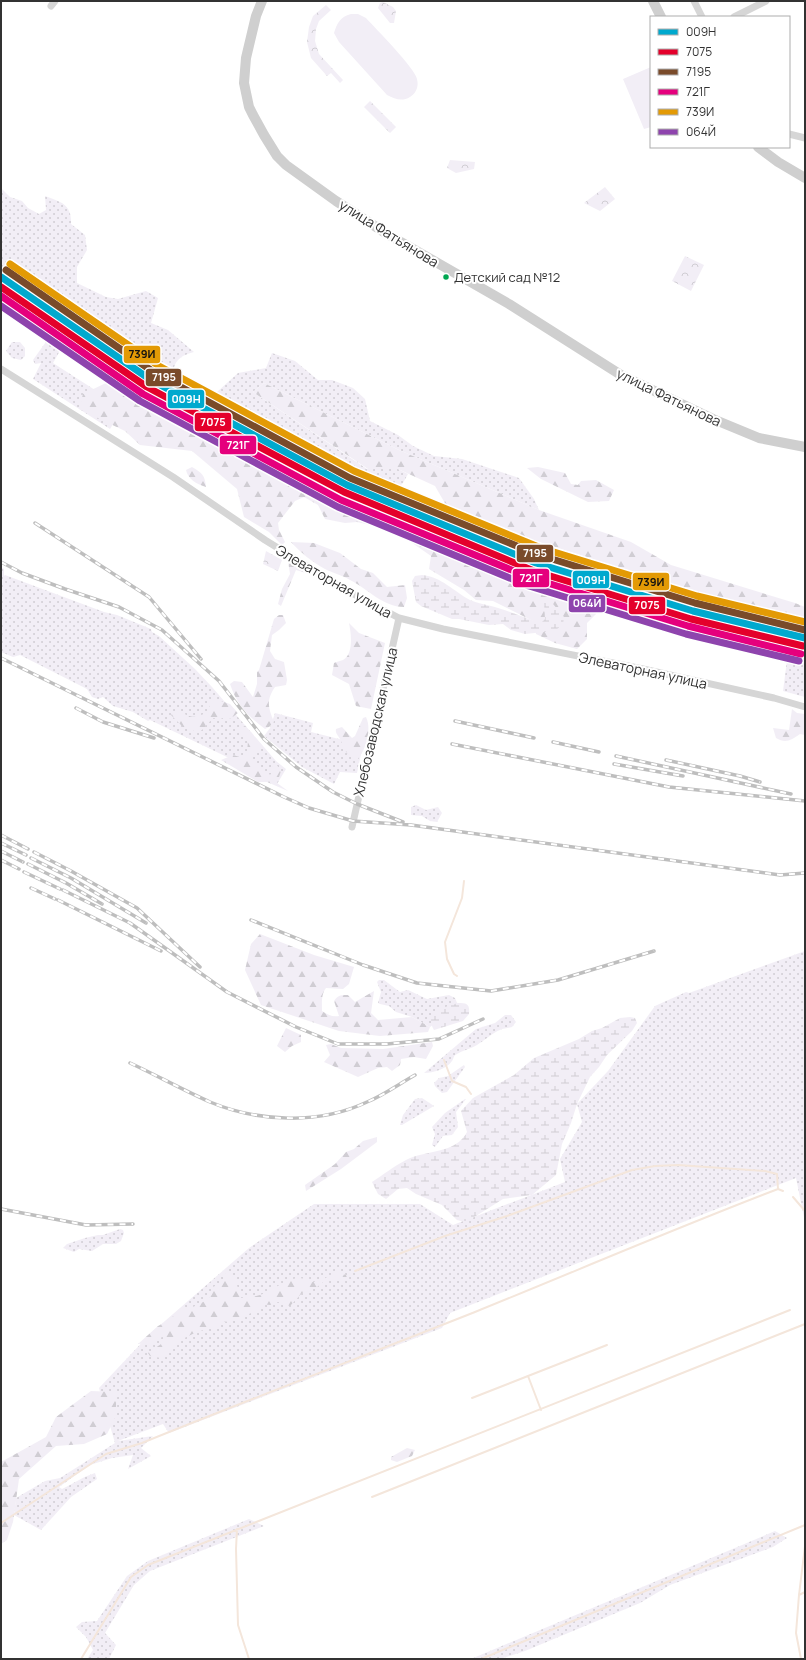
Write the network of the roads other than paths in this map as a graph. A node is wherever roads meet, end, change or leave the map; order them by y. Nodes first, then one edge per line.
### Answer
1 (262, 1) edge
2 (653, 1) edge
3 (694, 1) edge
4 (766, 1) edge
5 (660, 16) edge
6 (702, 16) edge
7 (736, 16) edge
8 (790, 134) edge
9 (805, 138) edge
10 (759, 148) edge
11 (805, 178) edge
12 (1, 369) edge
13 (805, 447) edge
14 (398, 618) junction
15 (805, 707) edge
16 (352, 827) dead end

1 - 13 street, улица Фатьянова
2 - 5 street
3 - 6 street
4 - 7 street
8 - 9 street
10 - 11 street
12 - 14 street, Элеваторная улица
14 - 15 street, Элеваторная улица
14 - 16 street, Хлебозаводская улица

